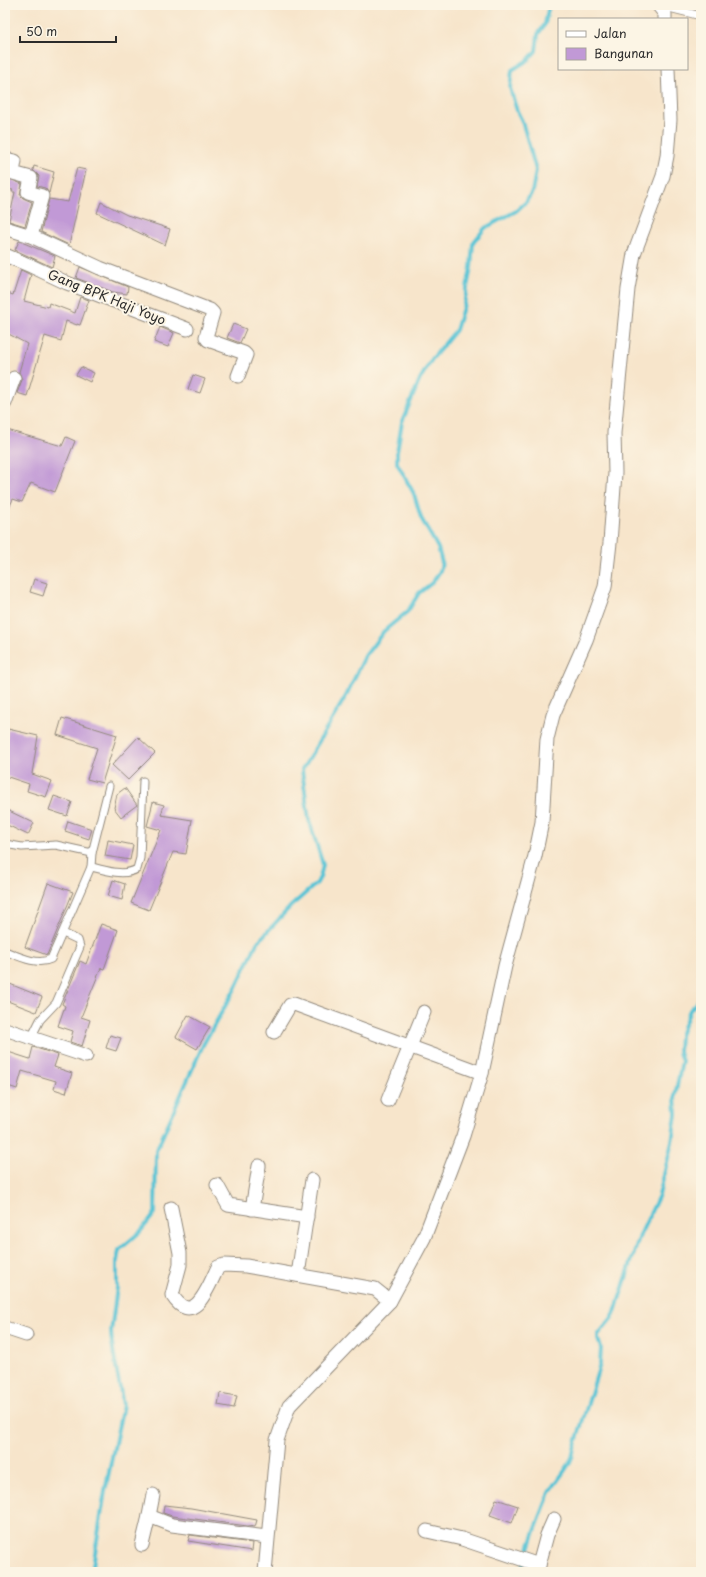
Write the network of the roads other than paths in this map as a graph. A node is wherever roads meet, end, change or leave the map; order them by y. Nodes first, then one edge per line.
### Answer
1 (658, 5) edge
2 (701, 16) edge
3 (665, 18) edge
4 (668, 70) edge
5 (5, 159) edge
6 (5, 228) edge
7 (31, 236) junction
8 (5, 255) edge
9 (187, 328) dead end
10 (238, 376) dead end
11 (14, 378) dead end
12 (5, 403) edge
13 (143, 781) dead end
14 (109, 786) dead end
15 (5, 844) edge
16 (92, 854) junction
17 (91, 867) junction
18 (63, 933) junction
19 (5, 951) edge
20 (424, 1012) dead end
21 (5, 1029) edge
22 (274, 1032) dead end
23 (31, 1038) junction
24 (410, 1047) junction
25 (86, 1056) dead end
26 (482, 1073) junction
27 (388, 1100) dead end
28 (259, 1166) dead end
29 (312, 1180) dead end
30 (217, 1185) dead end
31 (171, 1208) dead end
32 (252, 1209) junction
33 (307, 1217) junction
34 (298, 1275) junction
35 (390, 1301) junction
36 (5, 1328) edge
37 (26, 1335) dead end
38 (153, 1495) dead end
39 (150, 1516) junction
40 (554, 1519) dead end
41 (427, 1531) dead end
42 (267, 1537) junction
43 (142, 1545) dead end
44 (538, 1568) edge
45 (265, 1572) edge

1 - 2 lane
1 - 3 street
4 - 26 street
5 - 7 street
6 - 7 street
7 - 10 street
8 - 9 street, Gang BPK Haji Yoyo
11 - 12 street
13 - 17 lane
14 - 16 lane
15 - 16 lane
16 - 17 lane
17 - 18 lane
18 - 19 lane
18 - 23 lane
20 - 24 street
21 - 23 street
22 - 24 street
23 - 25 street
24 - 26 street
24 - 27 street
26 - 35 street
28 - 32 street
29 - 33 street
30 - 32 street
31 - 34 street
32 - 33 street
33 - 34 street
34 - 35 street
35 - 42 street
36 - 37 street
38 - 39 street
39 - 42 street
39 - 43 street
40 - 44 street
41 - 44 street
42 - 45 street

